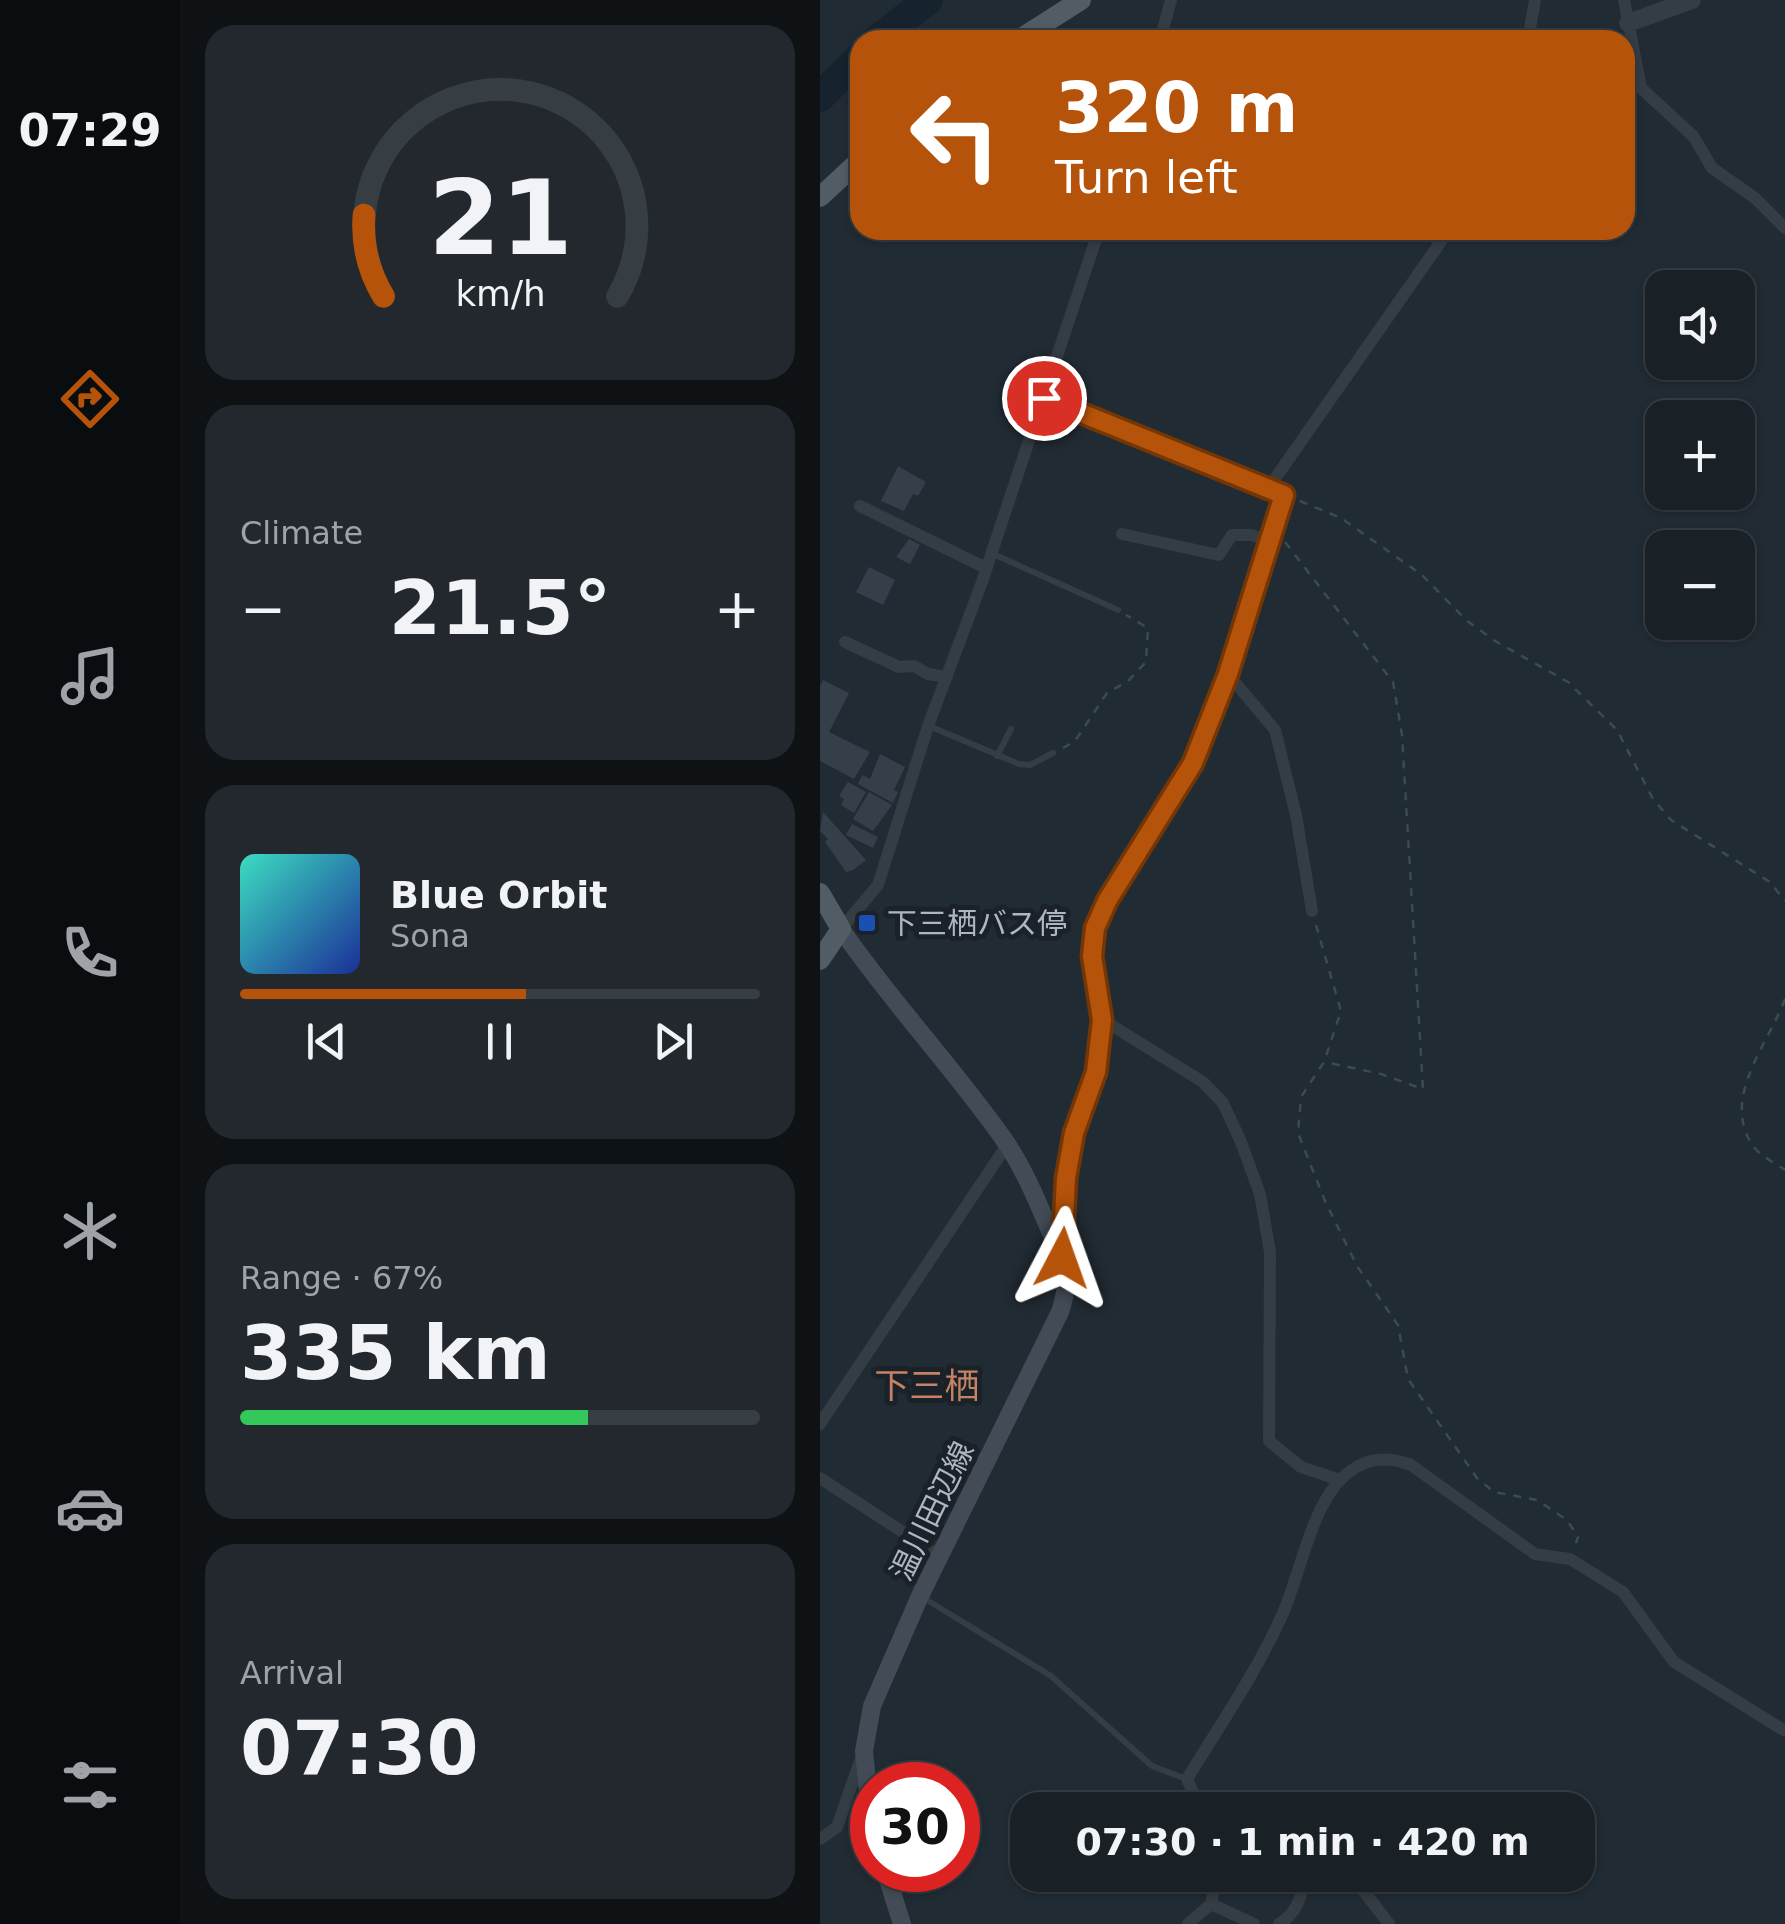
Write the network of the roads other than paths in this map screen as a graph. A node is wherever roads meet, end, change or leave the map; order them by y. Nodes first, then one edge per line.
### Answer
1 (1081, 0) edge
2 (1170, 0) edge
3 (1535, 0) edge
4 (1624, 0) edge
5 (1692, 0) edge
6 (1628, 23) junction
7 (1034, 30) edge
8 (1162, 30) edge
9 (1530, 30) edge
10 (1629, 30) edge
11 (1635, 58) edge
12 (850, 169) edge
13 (820, 197) edge
14 (1785, 228) edge
15 (1096, 240) edge
16 (1442, 240) edge
17 (1044, 398) junction
18 (1267, 490) junction
19 (860, 506) dead end
20 (1122, 534) dead end
21 (1272, 534) junction
22 (991, 553) junction
23 (986, 568) junction
24 (1118, 610) road end
25 (845, 642) dead end
26 (1228, 674) junction
27 (947, 676) junction
28 (928, 726) junction
29 (1011, 729) dead end
30 (1052, 753) road end
31 (998, 756) junction
32 (820, 893) edge
33 (1312, 911) road end
34 (842, 929) junction
35 (820, 960) edge
36 (1102, 1020) junction
37 (1008, 1144) junction
38 (1062, 1258) junction
39 (820, 1424) edge
40 (820, 1478) edge
41 (1340, 1480) junction
42 (941, 1557) junction
43 (920, 1596) junction
44 (1785, 1731) edge
45 (864, 1751) junction
46 (865, 1762) edge
47 (1188, 1779) junction
48 (1193, 1792) edge
49 (820, 1840) edge
50 (892, 1892) edge
51 (1213, 1892) edge
52 (1302, 1892) edge
53 (1364, 1892) edge
54 (1211, 1904) junction
55 (902, 1924) edge
56 (1188, 1924) edge
57 (1254, 1924) edge
58 (1279, 1924) edge
59 (1389, 1924) edge

1 - 7 main road
2 - 8 street
3 - 9 street
4 - 6 street
5 - 6 street
6 - 10 street
11 - 14 street
12 - 13 main road
15 - 17 street
16 - 18 street
17 - 18 street
17 - 22 street
18 - 21 street
19 - 23 street
20 - 21 street
21 - 26 street
22 - 23 street
22 - 24 lane
23 - 27 street
25 - 27 street
26 - 33 street
26 - 36 street
27 - 28 street
28 - 31 lane
28 - 34 street
29 - 31 lane
30 - 31 lane
32 - 34 main road
34 - 35 main road
34 - 37 main road, 温川田辺線
36 - 38 street
36 - 41 street
37 - 38 main road, 温川田辺線
37 - 39 street
38 - 42 main road, 温川田辺線
40 - 42 street
41 - 44 street
41 - 47 street
42 - 43 main road, 温川田辺線
43 - 45 main road, 温川田辺線
43 - 47 lane
45 - 46 main road, 温川田辺線
45 - 49 street
47 - 48 street
50 - 55 main road
51 - 54 street
52 - 58 street
53 - 59 street
54 - 56 street
54 - 57 street

